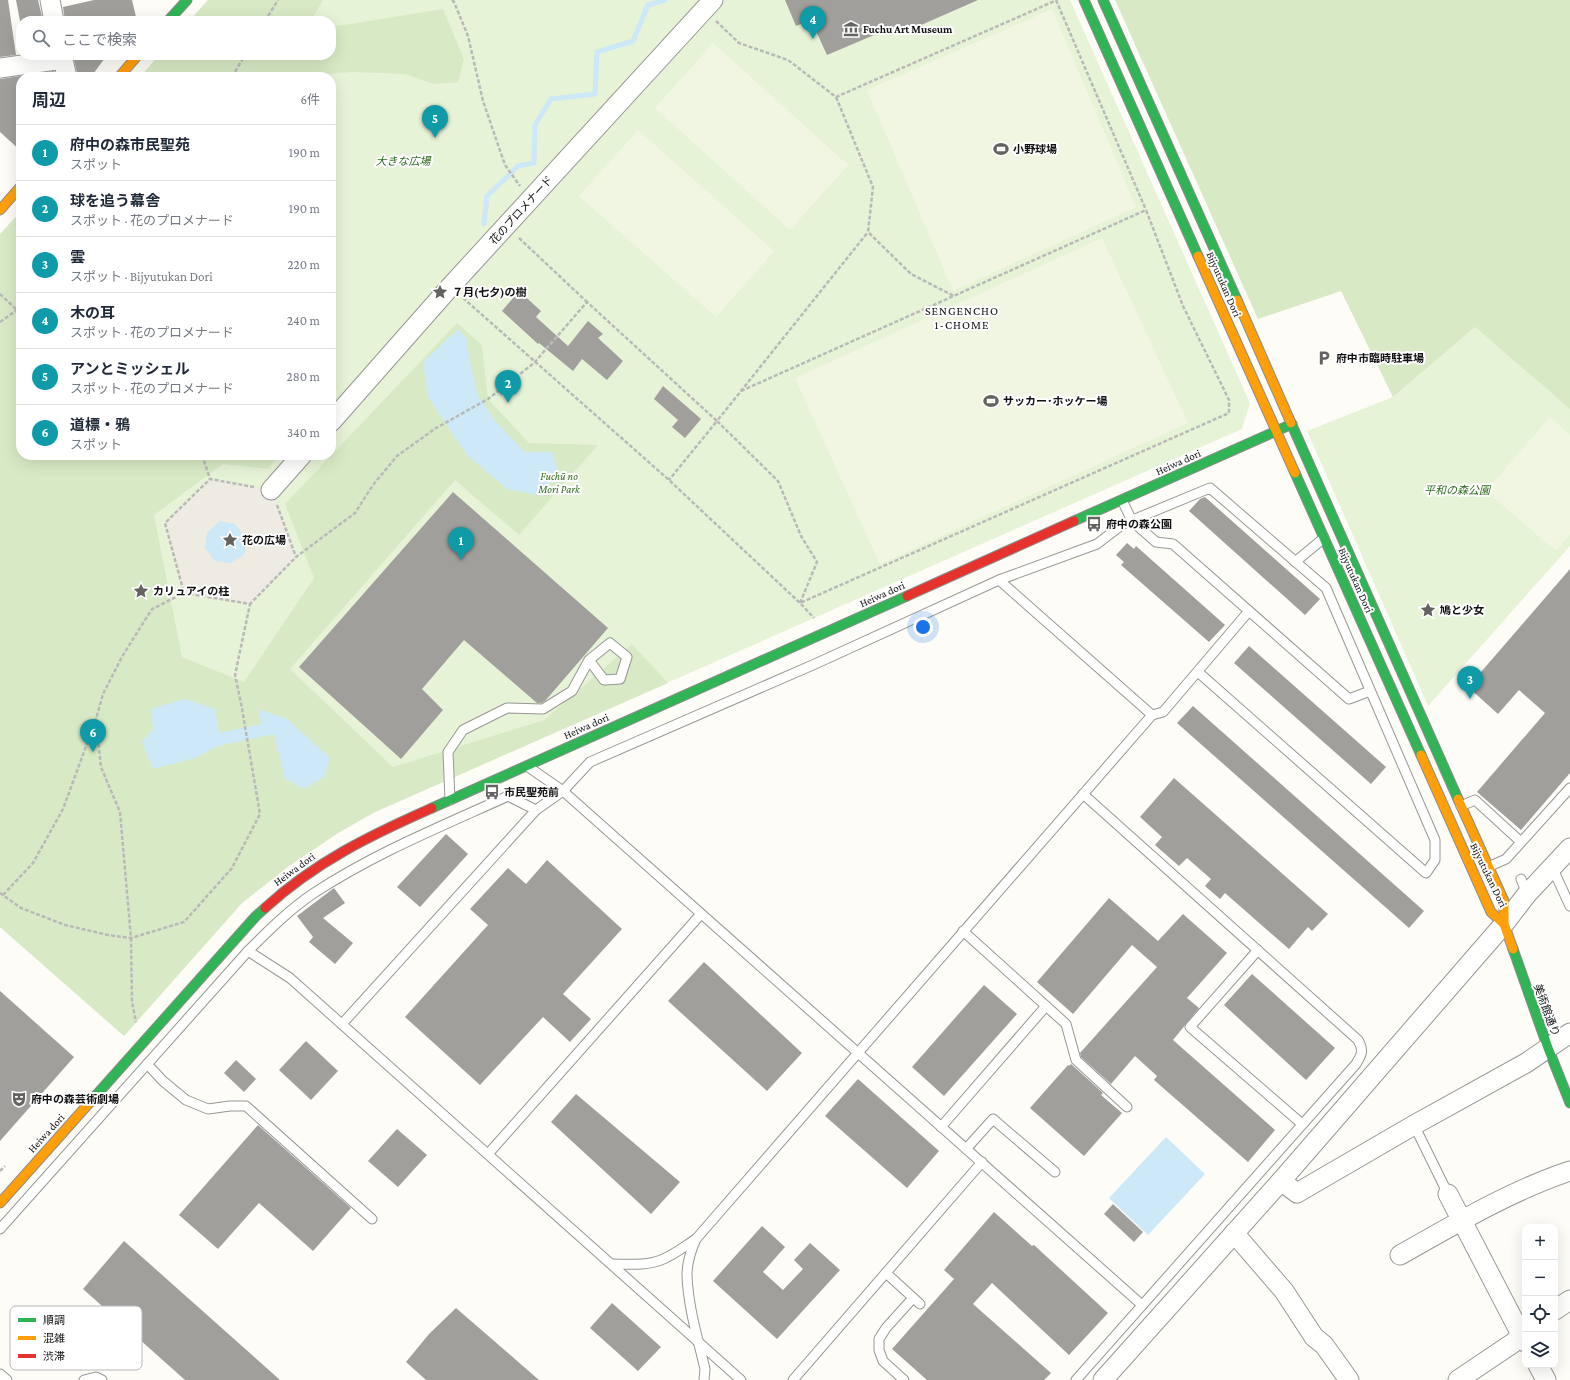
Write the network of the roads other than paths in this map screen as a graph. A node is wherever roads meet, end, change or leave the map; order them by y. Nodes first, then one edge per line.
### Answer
1 (50, 0) edge
2 (187, 0) edge
3 (1084, 0) edge
4 (1103, 0) edge
5 (708, 5) edge
6 (53, 16) edge
7 (173, 16) edge
8 (45, 60) edge
9 (63, 60) edge
10 (134, 60) edge
11 (0, 68) edge
12 (66, 72) edge
13 (123, 72) edge
14 (16, 192) edge
15 (0, 210) edge
16 (336, 416) edge
17 (1292, 424) junction
18 (1277, 431) junction
19 (298, 460) edge
20 (271, 490) road end
21 (1122, 500) junction
22 (1132, 521) junction
23 (1324, 538) junction
24 (1295, 562) junction
25 (999, 580) junction
26 (1249, 611) junction
27 (1382, 628) junction
28 (1367, 634) junction
29 (589, 660) dead end
30 (1198, 672) junction
31 (1370, 691) junction
32 (1412, 693) junction
33 (1387, 703) junction
34 (1152, 714) junction
35 (527, 766) junction
36 (1570, 788) edge
37 (563, 792) junction
38 (1083, 794) junction
39 (450, 800) junction
40 (1462, 806) junction
41 (536, 810) junction
42 (1521, 842) junction
43 (1570, 848) edge
44 (1489, 866) junction
45 (1552, 867) junction
46 (1474, 873) junction
47 (1570, 906) edge
48 (701, 914) junction
49 (1504, 924) junction
50 (963, 932) junction
51 (1258, 950) junction
52 (248, 951) junction
53 (1046, 1006) junction
54 (342, 1024) junction
55 (1570, 1033) edge
56 (1548, 1048) junction
57 (858, 1053) junction
58 (147, 1064) junction
59 (1570, 1103) edge
60 (1127, 1107) dead end
61 (1302, 1124) junction
62 (1414, 1125) junction
63 (941, 1127) junction
64 (966, 1149) junction
65 (488, 1154) junction
66 (982, 1162) junction
67 (1570, 1171) edge
68 (1055, 1172) dead end
69 (1281, 1181) junction
70 (1448, 1194) joint
71 (0, 1203) edge
72 (372, 1218) dead end
73 (1462, 1220) junction
74 (0, 1229) edge
75 (1234, 1233) junction
76 (696, 1239) junction
77 (1400, 1255) dead end
78 (612, 1264) junction
79 (886, 1273) junction
80 (1570, 1300) edge
81 (1142, 1305) junction
82 (1558, 1308) edge
83 (1522, 1332) edge
84 (1522, 1337) edge
85 (699, 1342) junction
86 (1540, 1368) edge
87 (0, 1374) edge
88 (7, 1380) edge
89 (84, 1380) edge
90 (102, 1380) edge
91 (704, 1380) edge
92 (741, 1380) edge
93 (794, 1380) edge
94 (904, 1380) edge
95 (1076, 1380) edge
96 (1103, 1380) edge
97 (1349, 1380) edge
98 (1458, 1380) edge
99 (1546, 1380) edge

1 - 6 street
2 - 7 street
3 - 18 street, Bijyutukan Dori
4 - 17 street, Bijyutukan Dori
5 - 16 street, 花のプロメナード
8 - 11 street
9 - 12 street
10 - 13 street
14 - 15 street
17 - 18 street, Heiwa dori
17 - 27 street, Bijyutukan Dori
18 - 21 street, Heiwa dori
18 - 23 street, Bijyutukan Dori
19 - 20 street
21 - 22 lane
21 - 35 street, Heiwa dori
22 - 24 lane
22 - 25 lane
22 - 26 lane
23 - 24 lane
23 - 28 street, Bijyutukan Dori
24 - 31 lane
25 - 34 lane
25 - 37 lane
26 - 30 lane
26 - 31 lane
27 - 28 street
27 - 32 street, Bijyutukan Dori
28 - 33 street, Bijyutukan Dori
29 - 39 lane
30 - 33 lane
30 - 34 lane
31 - 33 lane
32 - 33 lane
32 - 40 street, Bijyutukan Dori
33 - 46 street, Bijyutukan Dori
34 - 38 lane
35 - 37 lane
35 - 39 street, Heiwa dori
36 - 42 lane
37 - 41 lane
37 - 48 lane
38 - 50 lane
38 - 51 lane
39 - 71 street, Heiwa dori
40 - 42 lane
40 - 44 street, Bijyutukan Dori
41 - 52 lane
41 - 54 lane
42 - 44 lane
43 - 45 street
44 - 46 lane
44 - 49 street, Bijyutukan Dori
45 - 47 lane
45 - 49 street
46 - 49 street, Bijyutukan Dori
48 - 57 lane
48 - 65 lane
49 - 56 street, 美術館通り
49 - 69 street
50 - 53 lane
50 - 57 lane
51 - 61 lane
51 - 61 lane
52 - 54 lane
52 - 58 lane
53 - 60 lane
53 - 63 lane
54 - 65 lane
55 - 56 street
56 - 59 street, 美術館通り
56 - 62 street
57 - 63 lane
57 - 76 lane
58 - 72 lane
58 - 74 lane
61 - 81 lane
62 - 69 street
62 - 70 lane
63 - 64 lane
64 - 66 lane
64 - 68 lane
65 - 78 lane
66 - 79 lane
66 - 81 lane
67 - 73 street
69 - 75 street
70 - 73 street
73 - 77 street
73 - 83 street
75 - 96 street
75 - 97 street
76 - 78 lane
76 - 85 lane
78 - 85 lane
79 - 93 lane
79 - 94 lane
80 - 82 street
81 - 95 lane
84 - 98 street
85 - 91 lane
85 - 92 lane
86 - 99 street
87 - 88 lane
89 - 90 lane

